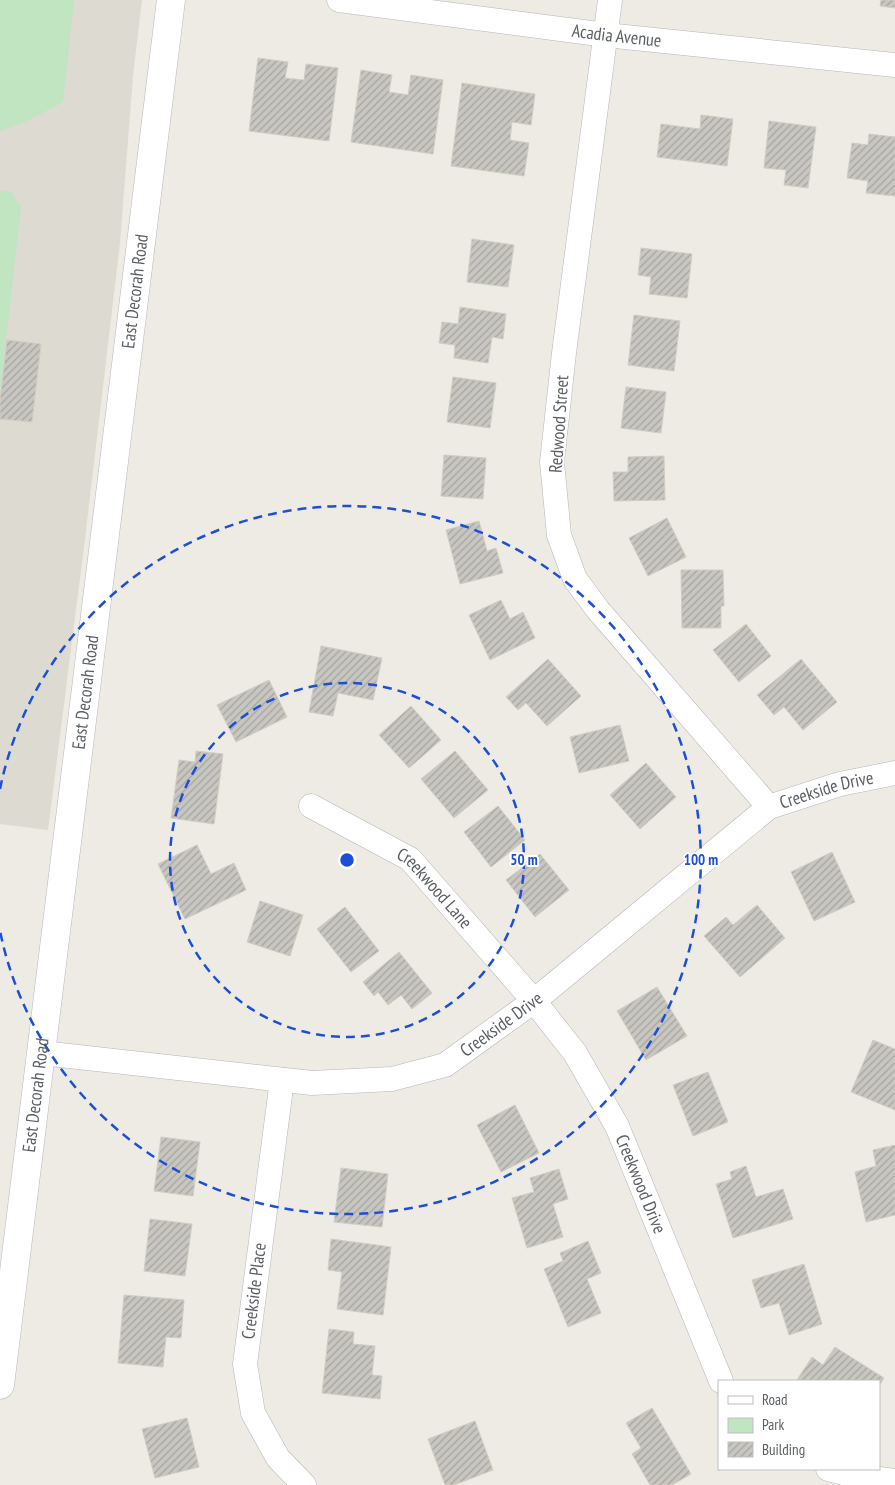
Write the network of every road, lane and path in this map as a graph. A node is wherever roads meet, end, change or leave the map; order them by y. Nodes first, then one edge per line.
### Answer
1 (171, 0) edge
2 (340, 0) edge
3 (610, 0) edge
4 (606, 35) junction
5 (895, 65) edge
6 (895, 773) edge
7 (311, 806) dead end
8 (769, 807) junction
9 (534, 1001) junction
10 (42, 1053) junction
11 (282, 1080) junction
12 (721, 1380) edge
13 (0, 1385) edge
14 (832, 1470) edge
15 (895, 1481) edge
16 (304, 1485) edge

1 - 10 street, East Decorah Road
2 - 4 street, Acadia Avenue
3 - 4 street, Redwood Street
4 - 5 street, Acadia Avenue
4 - 8 street, Redwood Street
6 - 8 street, Creekside Drive
7 - 9 street, Creekwood Lane
8 - 9 street, Creekside Drive
9 - 11 street, Creekside Drive
9 - 12 street, Creekwood Drive
10 - 11 street, Creekside Drive
10 - 13 street, East Decorah Road
11 - 16 street, Creekside Place
14 - 15 street

